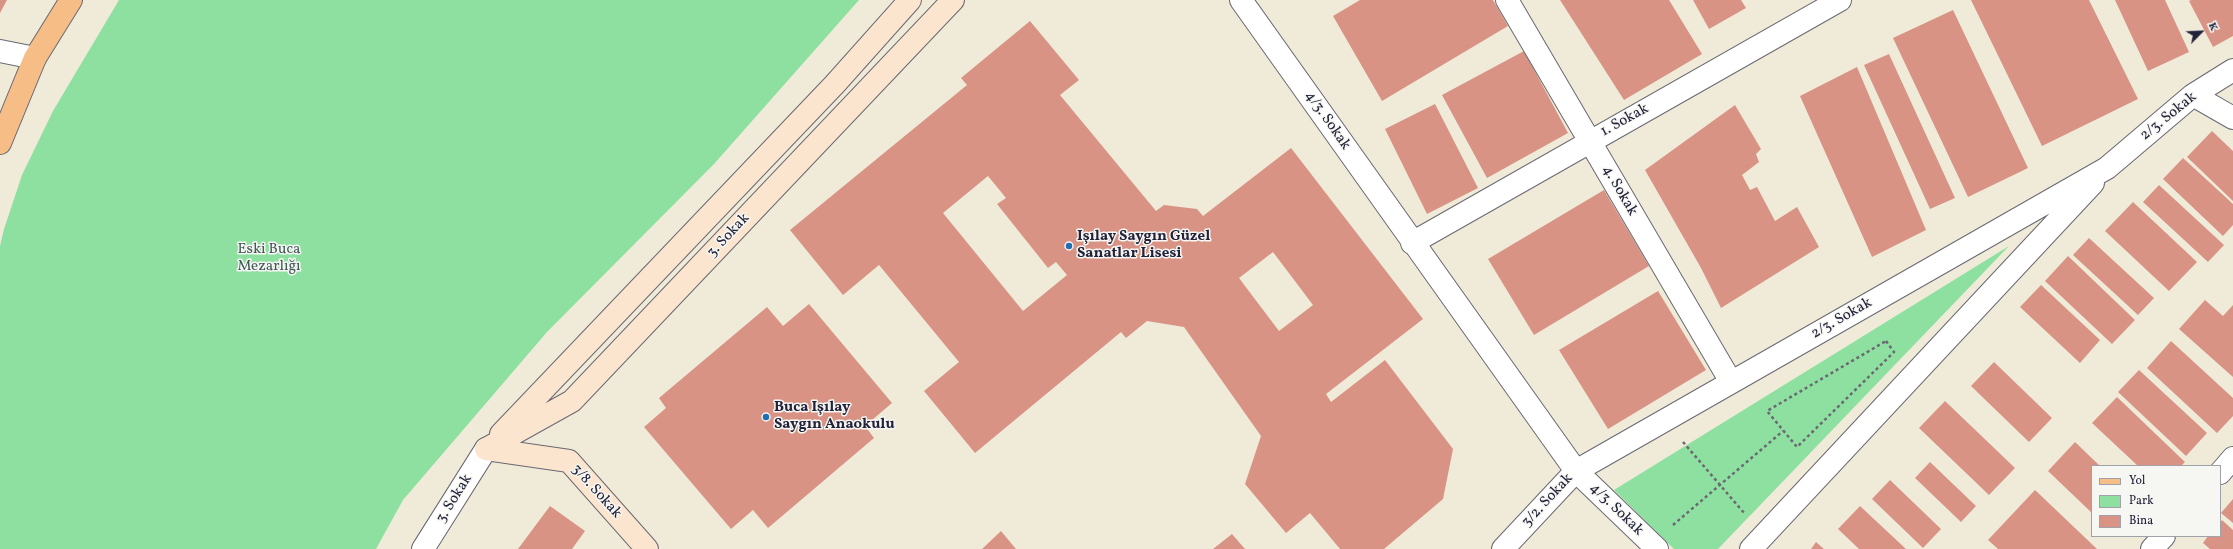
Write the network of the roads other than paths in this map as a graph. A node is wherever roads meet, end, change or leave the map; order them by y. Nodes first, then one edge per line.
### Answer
1 (72, 0) edge
2 (910, 0) edge
3 (954, 0) edge
4 (1241, 0) edge
5 (1507, 0) edge
6 (1840, 0) edge
7 (0, 51) edge
8 (35, 58) junction
9 (2233, 70) edge
10 (2193, 95) junction
11 (2233, 118) edge
12 (1590, 141) junction
13 (0, 143) edge
14 (2107, 168) junction
15 (1412, 243) junction
16 (1731, 382) junction
17 (486, 449) junction
18 (2233, 458) edge
19 (1576, 471) junction
20 (2221, 472) edge
21 (2163, 537) edge
22 (1758, 542) edge
23 (1654, 546) edge
24 (423, 549) edge
25 (647, 549) edge
26 (1504, 549) edge
27 (2152, 549) edge

1 - 8 main road
2 - 17 main road, 3. Sokak
3 - 17 main road, 3. Sokak
4 - 15 street, 4/3. Sokak
5 - 12 street, 4. Sokak
6 - 12 street, 1. Sokak
7 - 8 street
8 - 13 main road
9 - 10 street, 2/3. Sokak
10 - 11 street
10 - 14 street, 2/3. Sokak
12 - 15 street, 1. Sokak
12 - 16 street, 4. Sokak
14 - 16 street, 2/3. Sokak
14 - 22 street, 2/3. Sokak
15 - 19 street, 4/3. Sokak
16 - 19 street, 2/3. Sokak
17 - 24 street, 3. Sokak
17 - 25 main road, 3/8. Sokak
18 - 20 street
19 - 23 street, 4/3. Sokak
19 - 26 street, 3/2. Sokak
21 - 27 street

